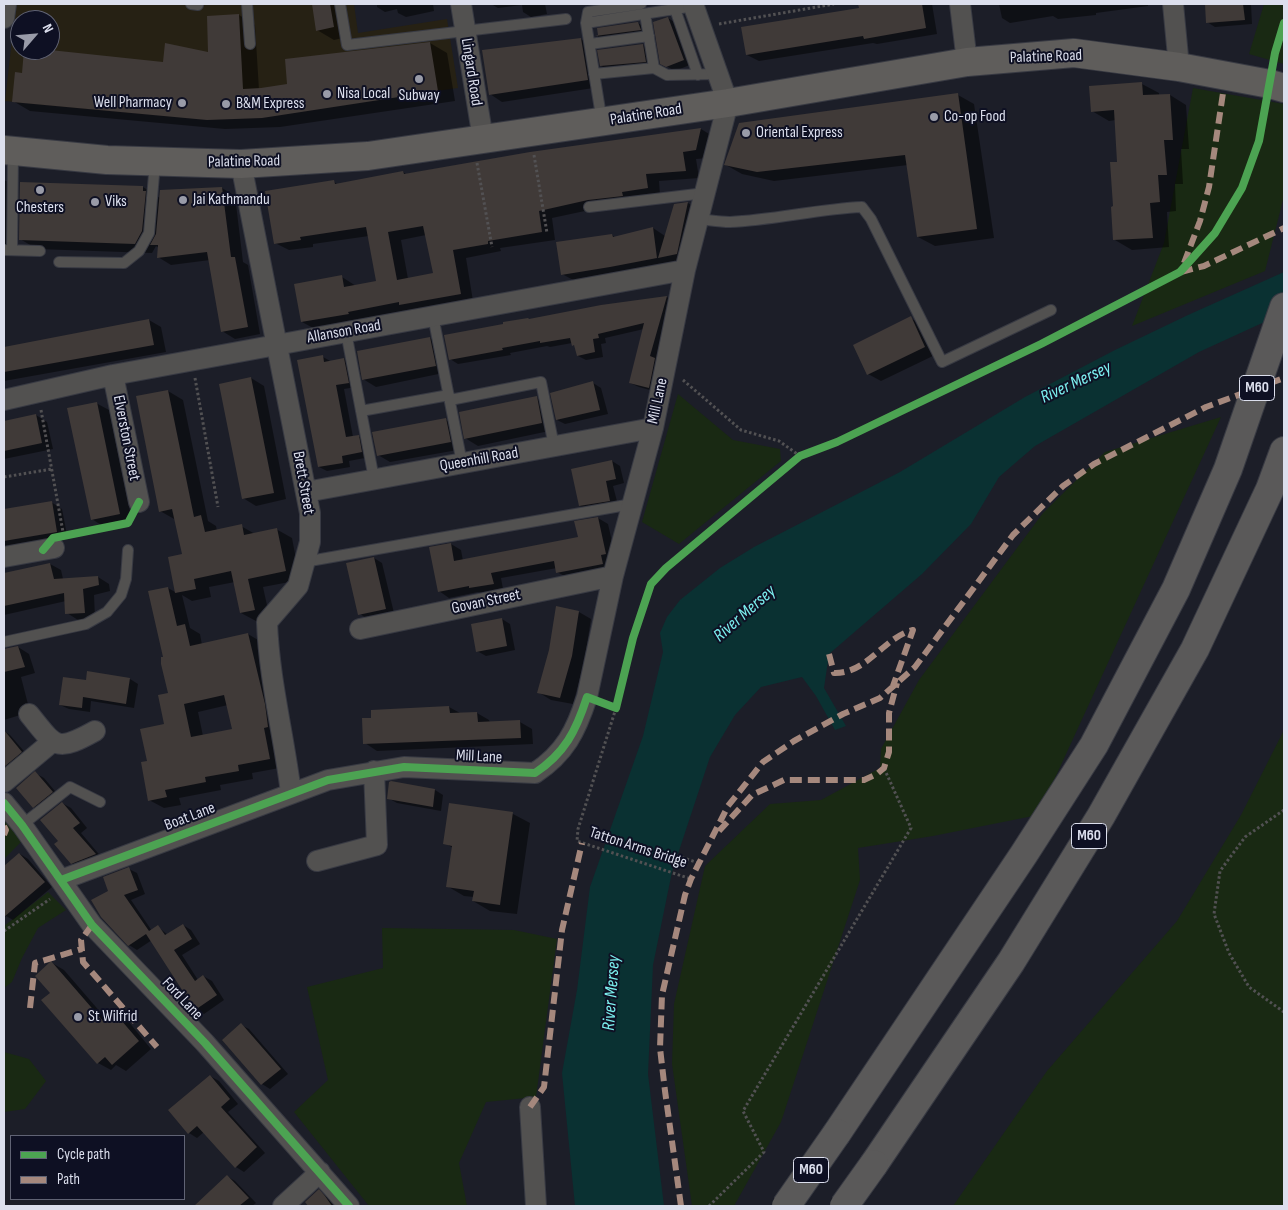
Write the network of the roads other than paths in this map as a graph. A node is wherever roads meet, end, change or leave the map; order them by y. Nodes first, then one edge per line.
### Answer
1 (6, 4) edge
2 (247, 4) edge
3 (340, 4) edge
4 (461, 4) edge
5 (654, 4) edge
6 (960, 4) edge
7 (1172, 4) edge
8 (682, 7) edge
9 (643, 9) edge
10 (4, 18) edge
11 (566, 19) dead end
12 (464, 31) junction
13 (649, 36) junction
14 (250, 44) dead end
15 (590, 44) junction
16 (967, 62) junction
17 (1179, 67) junction
18 (654, 68) junction
19 (594, 74) junction
20 (708, 75) junction
21 (1284, 88) edge
22 (728, 103) junction
23 (602, 122) junction
24 (478, 140) junction
25 (8, 150) edge
26 (155, 162) junction
27 (241, 164) junction
28 (705, 193) junction
29 (589, 207) dead end
30 (698, 219) junction
31 (8, 250) edge
32 (40, 251) dead end
33 (59, 262) dead end
34 (685, 270) junction
35 (1284, 307) edge
36 (1051, 310) dead end
37 (433, 316) junction
38 (346, 332) junction
39 (276, 345) junction
40 (113, 375) junction
41 (449, 397) junction
42 (4, 400) edge
43 (361, 410) junction
44 (653, 428) junction
45 (554, 446) junction
46 (1284, 451) edge
47 (462, 463) junction
48 (374, 480) junction
49 (306, 492) junction
50 (138, 502) dead end
51 (632, 504) junction
52 (54, 544) road end
53 (128, 550) dead end
54 (4, 558) edge
55 (304, 562) junction
56 (613, 576) junction
57 (360, 628) dead end
58 (4, 642) edge
59 (29, 714) dead end
60 (95, 732) dead end
61 (52, 742) junction
62 (374, 771) junction
63 (328, 780) joint
64 (4, 782) edge
65 (291, 793) junction
66 (100, 802) dead end
67 (4, 803) edge
68 (22, 825) junction
69 (317, 861) dead end
70 (64, 884) junction
71 (530, 1107) dead end
72 (320, 1172) junction
73 (283, 1206) edge
74 (349, 1206) edge
75 (536, 1206) edge
76 (786, 1206) edge
77 (844, 1206) edge

1 - 10 street
2 - 14 lane
3 - 12 lane
4 - 12 street, Lingard Road
5 - 8 lane
6 - 16 street
7 - 17 street
8 - 9 lane
8 - 20 lane
8 - 20 street
9 - 13 lane
9 - 15 lane
11 - 12 lane
12 - 24 street, Lingard Road
13 - 15 lane
13 - 18 lane
15 - 19 lane
16 - 17 main road, Palatine Road
16 - 22 main road, Palatine Road
17 - 21 main road, Palatine Road
18 - 19 lane
18 - 20 lane
19 - 23 lane
20 - 22 street
22 - 23 main road, Palatine Road
22 - 28 street, Mill Lane
23 - 24 main road, Palatine Road
24 - 27 main road, Palatine Road
25 - 26 main road, Palatine Road
25 - 31 lane
26 - 27 main road, Palatine Road
26 - 33 lane
27 - 39 street, Brett Street
28 - 29 lane
28 - 30 street, Mill Lane
30 - 34 street, Mill Lane
30 - 36 lane
31 - 32 lane
34 - 37 street, Allanson Road
34 - 44 street, Mill Lane
35 - 76 highway, M60, bridge
37 - 38 street, Allanson Road
37 - 41 lane
38 - 39 street, Allanson Road
38 - 43 lane
39 - 40 street, Allanson Road
39 - 49 street, Brett Street
40 - 42 street, Allanson Road
40 - 50 street, Elverston Street
41 - 43 lane
41 - 45 lane
41 - 47 lane
43 - 48 lane
44 - 45 street, Queenhill Road
44 - 51 street, Mill Lane
45 - 47 street, Queenhill Road
46 - 77 highway, M60, bridge
47 - 48 street, Queenhill Road
48 - 49 street, Queenhill Road
49 - 55 street, Brett Street
51 - 55 lane
51 - 56 street, Mill Lane
52 - 54 street
53 - 58 lane
55 - 65 street, Brett Street
56 - 57 street, Govan Street
56 - 62 street, Mill Lane
59 - 61 street
60 - 61 street
61 - 64 street
62 - 63 street, Mill Lane
62 - 69 street
63 - 65 street, Boat Lane
65 - 70 street, Boat Lane
66 - 68 lane
67 - 68 street, Ford Lane
68 - 70 street, Ford Lane
70 - 72 street, Ford Lane
71 - 75 street
72 - 73 street
72 - 74 street, Ford Lane

